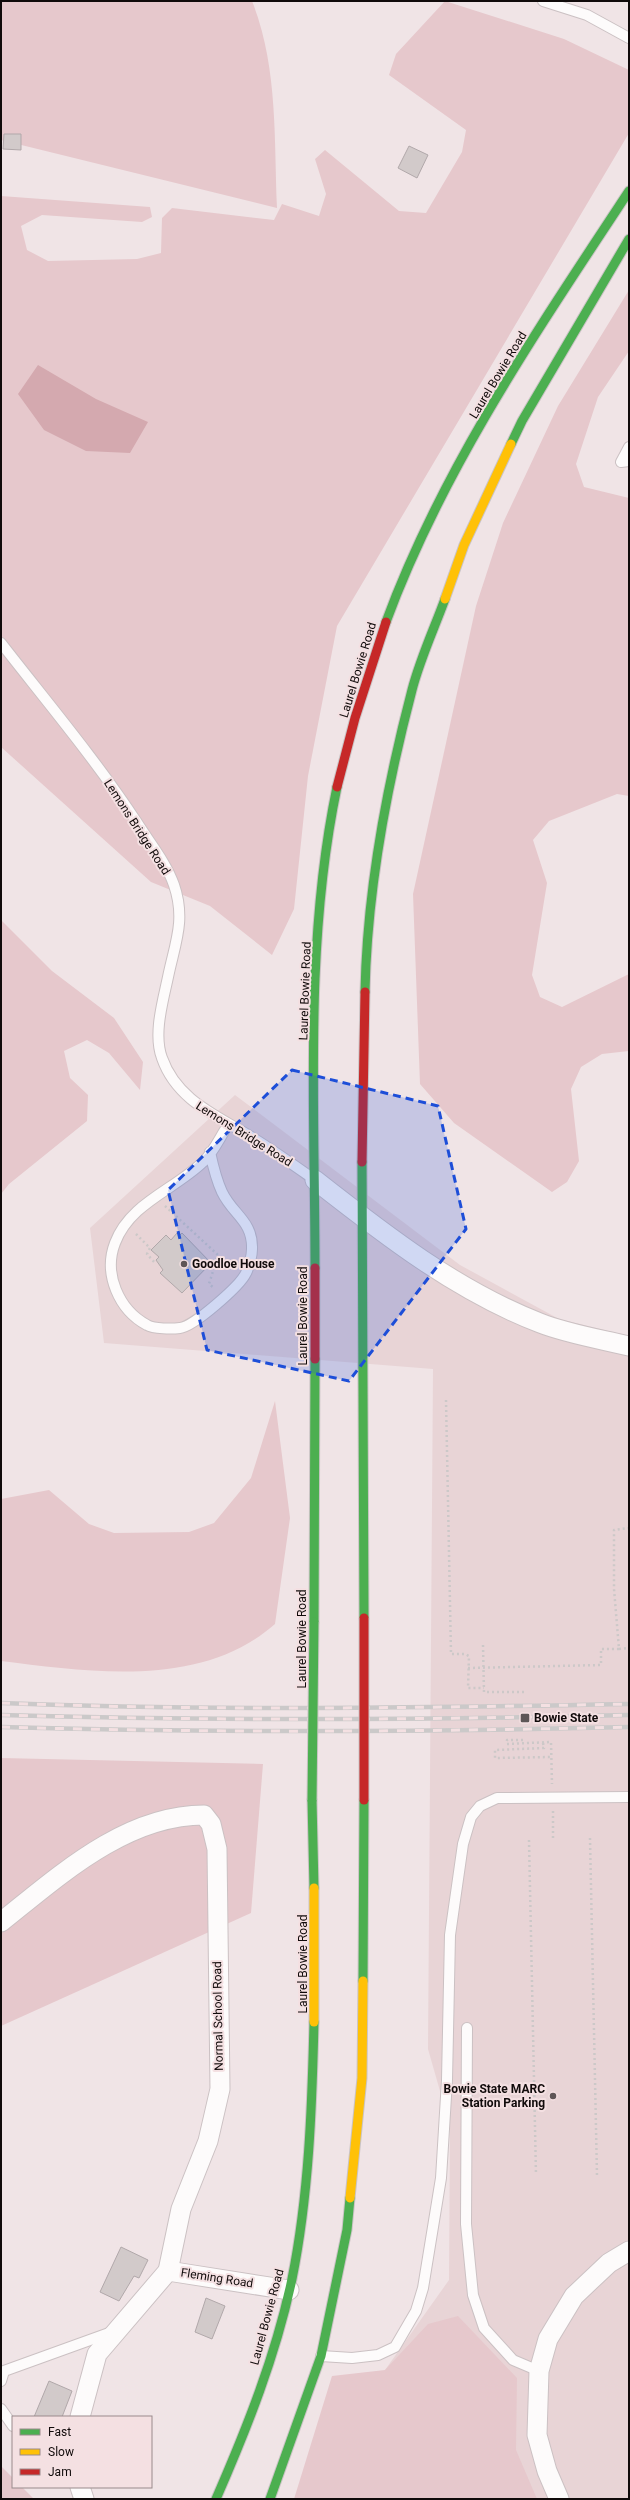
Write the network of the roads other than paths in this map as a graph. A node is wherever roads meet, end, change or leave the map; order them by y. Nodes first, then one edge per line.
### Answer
1 (543, 1) edge
2 (629, 38) edge
3 (629, 191) edge
4 (629, 238) edge
5 (629, 447) edge
6 (629, 461) edge
7 (1, 643) edge
8 (228, 1125) junction
9 (210, 1152) junction
10 (315, 1180) junction
11 (361, 1216) junction
12 (629, 1346) edge
13 (629, 1797) edge
14 (1, 1922) edge
15 (467, 2028) dead end
16 (629, 2251) edge
17 (168, 2271) junction
18 (289, 2290) junction
19 (116, 2330) junction
20 (321, 2356) junction
21 (539, 2371) junction
22 (1, 2381) edge
23 (1, 2409) edge
24 (80, 2416) edge
25 (12, 2425) edge
26 (80, 2488) edge
27 (84, 2499) edge
28 (216, 2499) edge
29 (270, 2499) edge
30 (559, 2499) edge

1 - 2 lane
3 - 10 main road, Laurel Bowie Road
4 - 11 main road
5 - 6 lane
7 - 8 lane, Lemons Bridge Road
8 - 9 lane
8 - 10 lane, Lemons Bridge Road
9 - 9 lane
10 - 11 street, Lemons Bridge Road
10 - 18 main road, Laurel Bowie Road, bridge
11 - 12 street, Lemons Bridge Road
11 - 20 main road, bridge
13 - 20 lane
14 - 17 street, Normal School Road
15 - 21 lane
16 - 21 street
17 - 18 street, Fleming Road
17 - 19 street, Normal School Road
18 - 28 main road, Laurel Bowie Road
19 - 22 lane
19 - 24 street, Normal School Road
20 - 29 main road
21 - 30 street
23 - 25 lane
26 - 27 street

